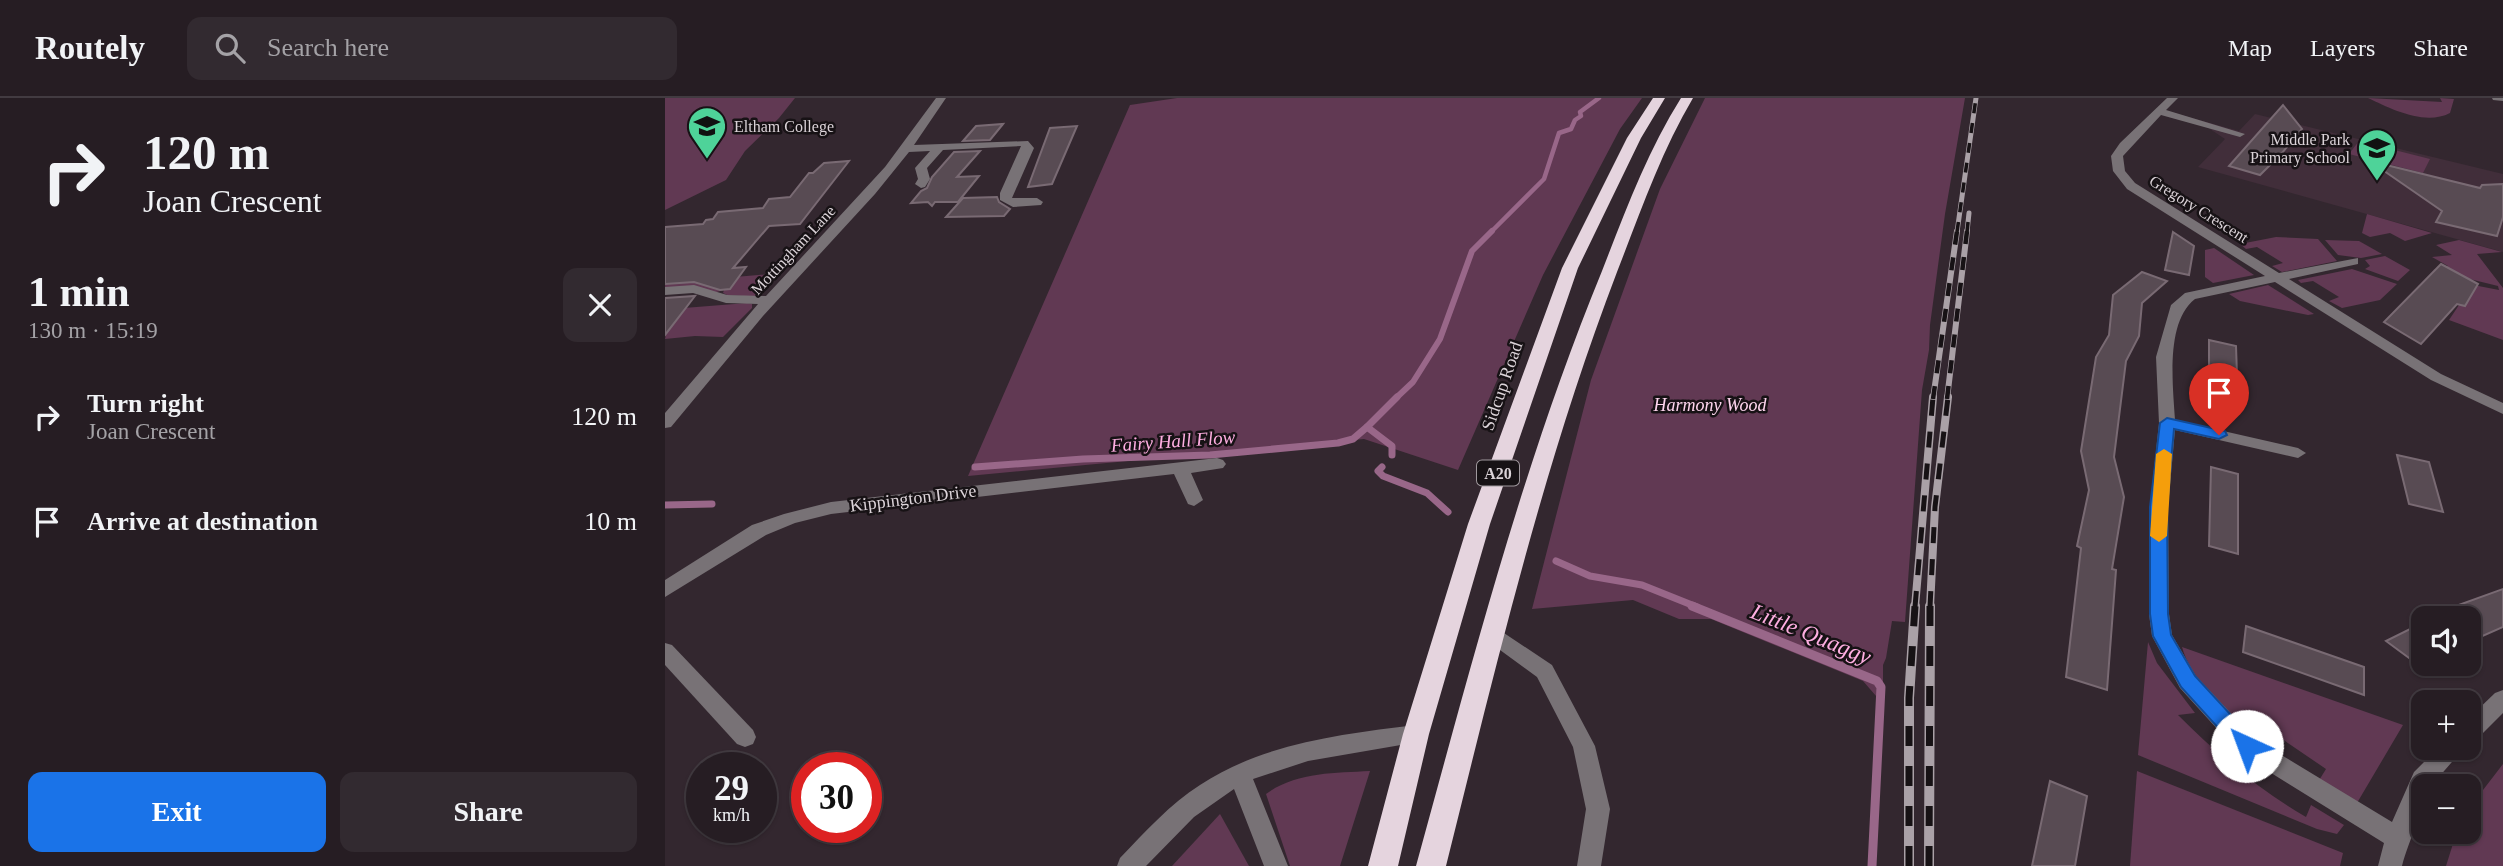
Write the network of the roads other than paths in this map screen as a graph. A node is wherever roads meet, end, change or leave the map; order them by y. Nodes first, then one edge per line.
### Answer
1 (941, 98) edge
2 (1659, 98) edge
3 (1687, 98) edge
4 (2173, 98) edge
5 (2497, 98) edge
6 (2503, 98) edge
7 (2158, 111) junction
8 (2240, 134) dead end
9 (941, 146) junction
10 (907, 149) junction
11 (921, 184) dead end
12 (1037, 202) dead end
13 (2353, 261) dead end
14 (2275, 277) junction
15 (665, 291) edge
16 (769, 300) junction
17 (2503, 409) edge
18 (665, 423) edge
19 (2167, 423) junction
20 (2298, 453) dead end
21 (1217, 464) dead end
22 (1181, 468) junction
23 (1194, 500) dead end
24 (665, 590) edge
25 (1492, 633) junction
26 (665, 651) edge
27 (2503, 699) edge
28 (2481, 720) edge
29 (1416, 734) junction
30 (745, 737) dead end
31 (2441, 760) edge
32 (1240, 775) junction
33 (2397, 838) junction
34 (1129, 866) edge
35 (1276, 866) edge
36 (1383, 866) edge
37 (1431, 866) edge
38 (1589, 866) edge
39 (2390, 866) edge

1 - 10 street, Mottingham Lane
2 - 29 highway, Sidcup Road / A20
3 - 25 highway, A20
4 - 7 street, Gregory Crescent
5 - 6 street
7 - 8 street
7 - 14 street, Gregory Crescent
9 - 10 street
9 - 11 street
9 - 12 street
10 - 16 street, Mottingham Lane
13 - 14 street
14 - 17 street, Gregory Crescent
14 - 19 street
15 - 16 street
16 - 18 street, Mottingham Lane
19 - 20 street
19 - 33 street
21 - 22 street, Kippington Drive
22 - 23 street
22 - 24 street, Kippington Drive
25 - 37 highway, A20
25 - 38 street
26 - 30 street
27 - 28 street
29 - 32 street
29 - 36 highway, Sidcup Road / A20
31 - 33 street
32 - 34 street
32 - 35 street
33 - 39 street

